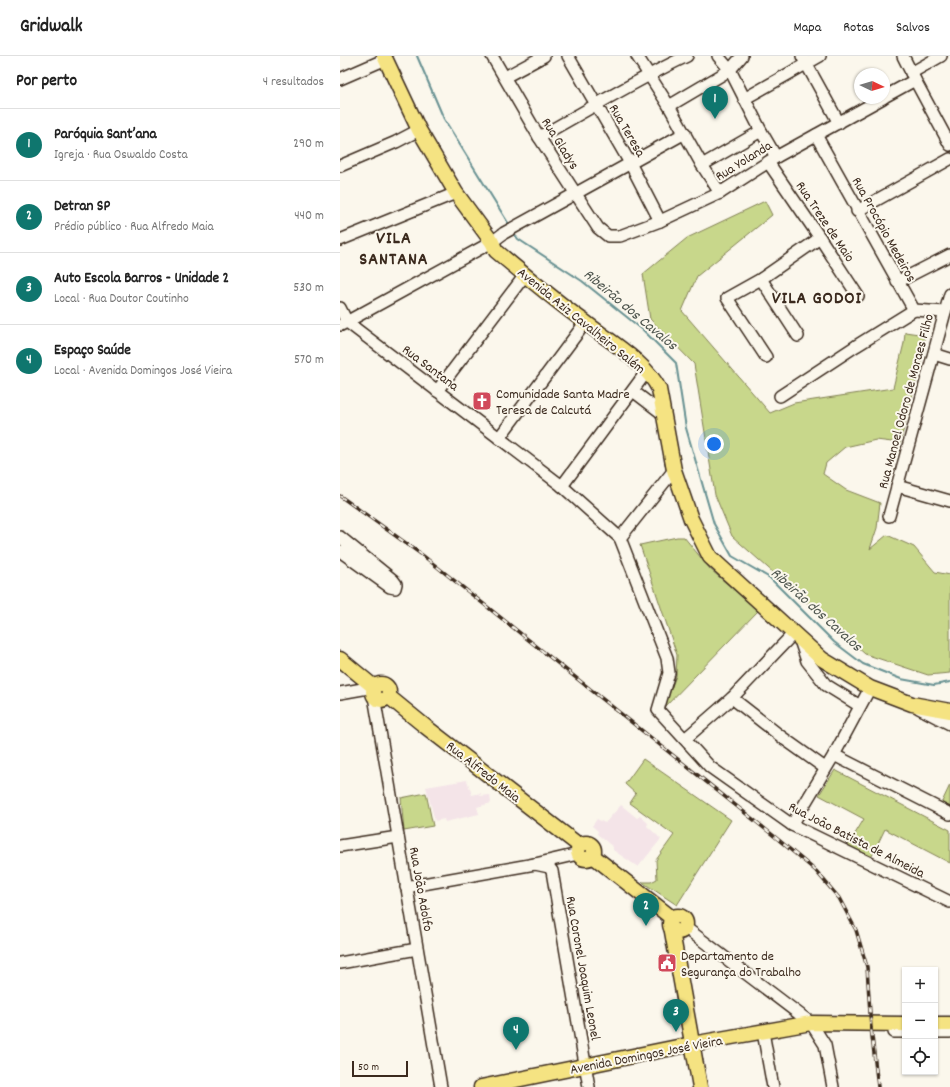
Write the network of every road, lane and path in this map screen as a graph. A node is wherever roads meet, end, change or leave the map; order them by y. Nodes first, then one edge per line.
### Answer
1 (492, 56) edge
2 (544, 56) edge
3 (568, 56) edge
4 (637, 56) edge
5 (687, 56) edge
6 (718, 56) edge
7 (742, 56) edge
8 (820, 56) edge
9 (903, 56) edge
10 (940, 56) edge
11 (385, 58) edge
12 (804, 60) edge
13 (730, 70) junction
14 (648, 75) junction
15 (913, 76) junction
16 (505, 77) junction
17 (340, 79) edge
18 (890, 93) edge
19 (744, 99) junction
20 (873, 104) edge
21 (596, 105) junction
22 (670, 106) junction
23 (839, 123) junction
24 (419, 130) junction
25 (761, 131) junction
26 (685, 133) junction
27 (816, 135) junction
28 (539, 137) junction
29 (950, 145) edge
30 (950, 158) edge
31 (772, 160) junction
32 (630, 163) junction
33 (702, 165) junction
34 (340, 166) edge
35 (456, 193) junction
36 (575, 193) junction
37 (720, 193) junction
38 (858, 211) junction
39 (660, 221) junction
40 (614, 236) joint
41 (820, 238) junction
42 (340, 240) edge
43 (492, 242) junction
44 (950, 255) edge
45 (524, 275) junction
46 (761, 279) junction
47 (897, 282) junction
48 (950, 294) edge
49 (858, 296) dead end
50 (340, 308) edge
51 (914, 310) junction
52 (945, 312) junction
53 (585, 323) junction
54 (343, 324) edge
55 (798, 336) dead end
56 (934, 354) junction
57 (766, 358) dead end
58 (950, 359) edge
59 (647, 371) junction
60 (437, 391) junction
61 (633, 391) junction
62 (780, 396) dead end
63 (663, 414) junction
64 (499, 438) junction
65 (674, 470) junction
66 (562, 486) junction
67 (897, 486) junction
68 (950, 500) edge
69 (889, 516) dead end
70 (620, 538) junction
71 (797, 637) junction
72 (340, 659) edge
73 (870, 688) junction
74 (377, 692) junction
75 (340, 693) edge
76 (732, 698) junction
77 (909, 702) junction
78 (860, 706) junction
79 (950, 707) edge
80 (950, 711) edge
81 (950, 724) edge
82 (685, 739) junction
83 (834, 755) junction
84 (825, 768) junction
85 (950, 814) edge
86 (792, 825) junction
87 (398, 837) junction
88 (340, 846) edge
89 (579, 850) junction
90 (564, 857) junction
91 (535, 864) junction
92 (554, 878) junction
93 (406, 887) junction
94 (950, 902) edge
95 (672, 922) junction
96 (686, 928) joint
97 (417, 949) junction
98 (340, 963) edge
99 (811, 1023) junction
100 (938, 1024) edge
101 (950, 1024) edge
102 (901, 1030) edge
103 (763, 1032) junction
104 (938, 1032) edge
105 (950, 1032) edge
106 (692, 1044) junction
107 (585, 1066) junction
108 (441, 1087) edge
109 (481, 1087) edge
110 (589, 1087) edge
111 (700, 1087) edge
112 (773, 1087) edge
113 (833, 1087) edge

1 - 16 street, Rua Gladys
2 - 16 street
3 - 21 street, Rua Teresa
4 - 14 street
5 - 14 street
6 - 13 street, Rua Treze de Maio
7 - 13 street
8 - 12 street
9 - 15 street
10 - 15 street, Rua Yolanda
11 - 17 street
11 - 24 main road, Avenida Aziz Cavalheiro Salém
12 - 19 street
12 - 23 street
13 - 19 street, Rua Treze de Maio
13 - 22 street
14 - 21 street
14 - 22 street
15 - 18 street, Rua Yolanda
15 - 29 street
16 - 28 street, Rua Gladys
19 - 25 street, Rua Treze de Maio
20 - 23 street, Rua Yolanda
21 - 28 street
21 - 32 street, Rua Teresa
22 - 26 street
23 - 27 street, Rua Yolanda
24 - 34 street
24 - 35 main road, Avenida Aziz Cavalheiro Salém
25 - 31 street, Rua Treze de Maio
25 - 33 street
26 - 32 street
26 - 33 street
27 - 31 street, Rua Yolanda
27 - 38 street, Rua Procópio Medeiros
28 - 36 street, Rua Gladys
30 - 38 street
31 - 37 street, Rua Yolanda
31 - 41 street, Rua Treze de Maio
32 - 36 street
32 - 39 street, Rua Teresa
33 - 37 street
35 - 42 street
35 - 43 main road, Avenida Aziz Cavalheiro Salém
36 - 40 street, Rua Gladys
36 - 43 street
37 - 39 street, Rua Yolanda
38 - 47 street, Rua Procópio Medeiros
39 - 40 street, Rua Yolanda
41 - 46 street
41 - 49 street, Rua Treze de Maio
43 - 45 main road, Avenida Aziz Cavalheiro Salém
43 - 54 street
44 - 47 street
45 - 53 main road, Avenida Aziz Cavalheiro Salém
45 - 60 street
46 - 55 street
46 - 57 street
47 - 51 street, Rua Procópio Medeiros
48 - 52 street, Rua Manoel Odoro de Moraes Filho
50 - 54 street, Rua Santana
51 - 52 street
51 - 62 street
52 - 56 street, Rua Manoel Odoro de Moraes Filho
53 - 59 main road, Avenida Aziz Cavalheiro Salém
53 - 64 street
54 - 60 street, Rua Santana
56 - 58 street
56 - 67 street, Rua Manoel Odoro de Moraes Filho
59 - 61 street
59 - 63 main road, Avenida Aziz Cavalheiro Salém
60 - 64 street, Rua Santana
61 - 63 street
61 - 66 street
63 - 65 main road, Avenida Aziz Cavalheiro Salém
64 - 66 street, Rua Santana
65 - 70 street
65 - 71 main road, Avenida Aziz Cavalheiro Salém
66 - 70 street, Rua Santana
67 - 68 street
67 - 69 street, Rua Manoel Odoro de Moraes Filho
70 - 82 street, Rua João Batista de Almeida
71 - 73 main road, Avenida Aziz Cavalheiro Salém
71 - 76 street
71 - 78 street
72 - 74 main road, Rua Alfredo Maia
73 - 77 main road, Avenida Aziz Cavalheiro Salém
73 - 78 street
74 - 75 street
74 - 87 street, Rua João Adolfo
74 - 89 main road, Rua Alfredo Maia
76 - 82 street
76 - 84 street
77 - 79 main road, Avenida Aziz Cavalheiro Salém
77 - 80 main road, Avenida Aziz Cavalheiro Salém
77 - 81 street
78 - 83 street
82 - 86 street, Rua João Batista de Almeida
83 - 84 street
83 - 85 street
84 - 86 street
86 - 94 street, Rua João Batista de Almeida
87 - 88 street
87 - 93 street, Rua João Adolfo
89 - 90 street
89 - 95 main road, Rua Alfredo Maia
90 - 91 street
90 - 92 street
91 - 92 street
91 - 93 street
92 - 107 street, Rua Coronel Joaquim Leonel
93 - 97 street, Rua João Adolfo
95 - 96 main road
95 - 106 main road
96 - 99 street
97 - 98 street
97 - 108 street, Rua João Adolfo
99 - 102 main road, Avenida Domingos José Vieira
99 - 103 main road, Avenida Domingos José Vieira
99 - 113 street
100 - 101 main road
103 - 106 main road, Avenida Domingos José Vieira
103 - 112 street
104 - 105 street
106 - 107 main road, Avenida Domingos José Vieira
106 - 111 main road
107 - 109 main road, Avenida Domingos José Vieira
107 - 110 street, Rua Coronel Joaquim Leonel

